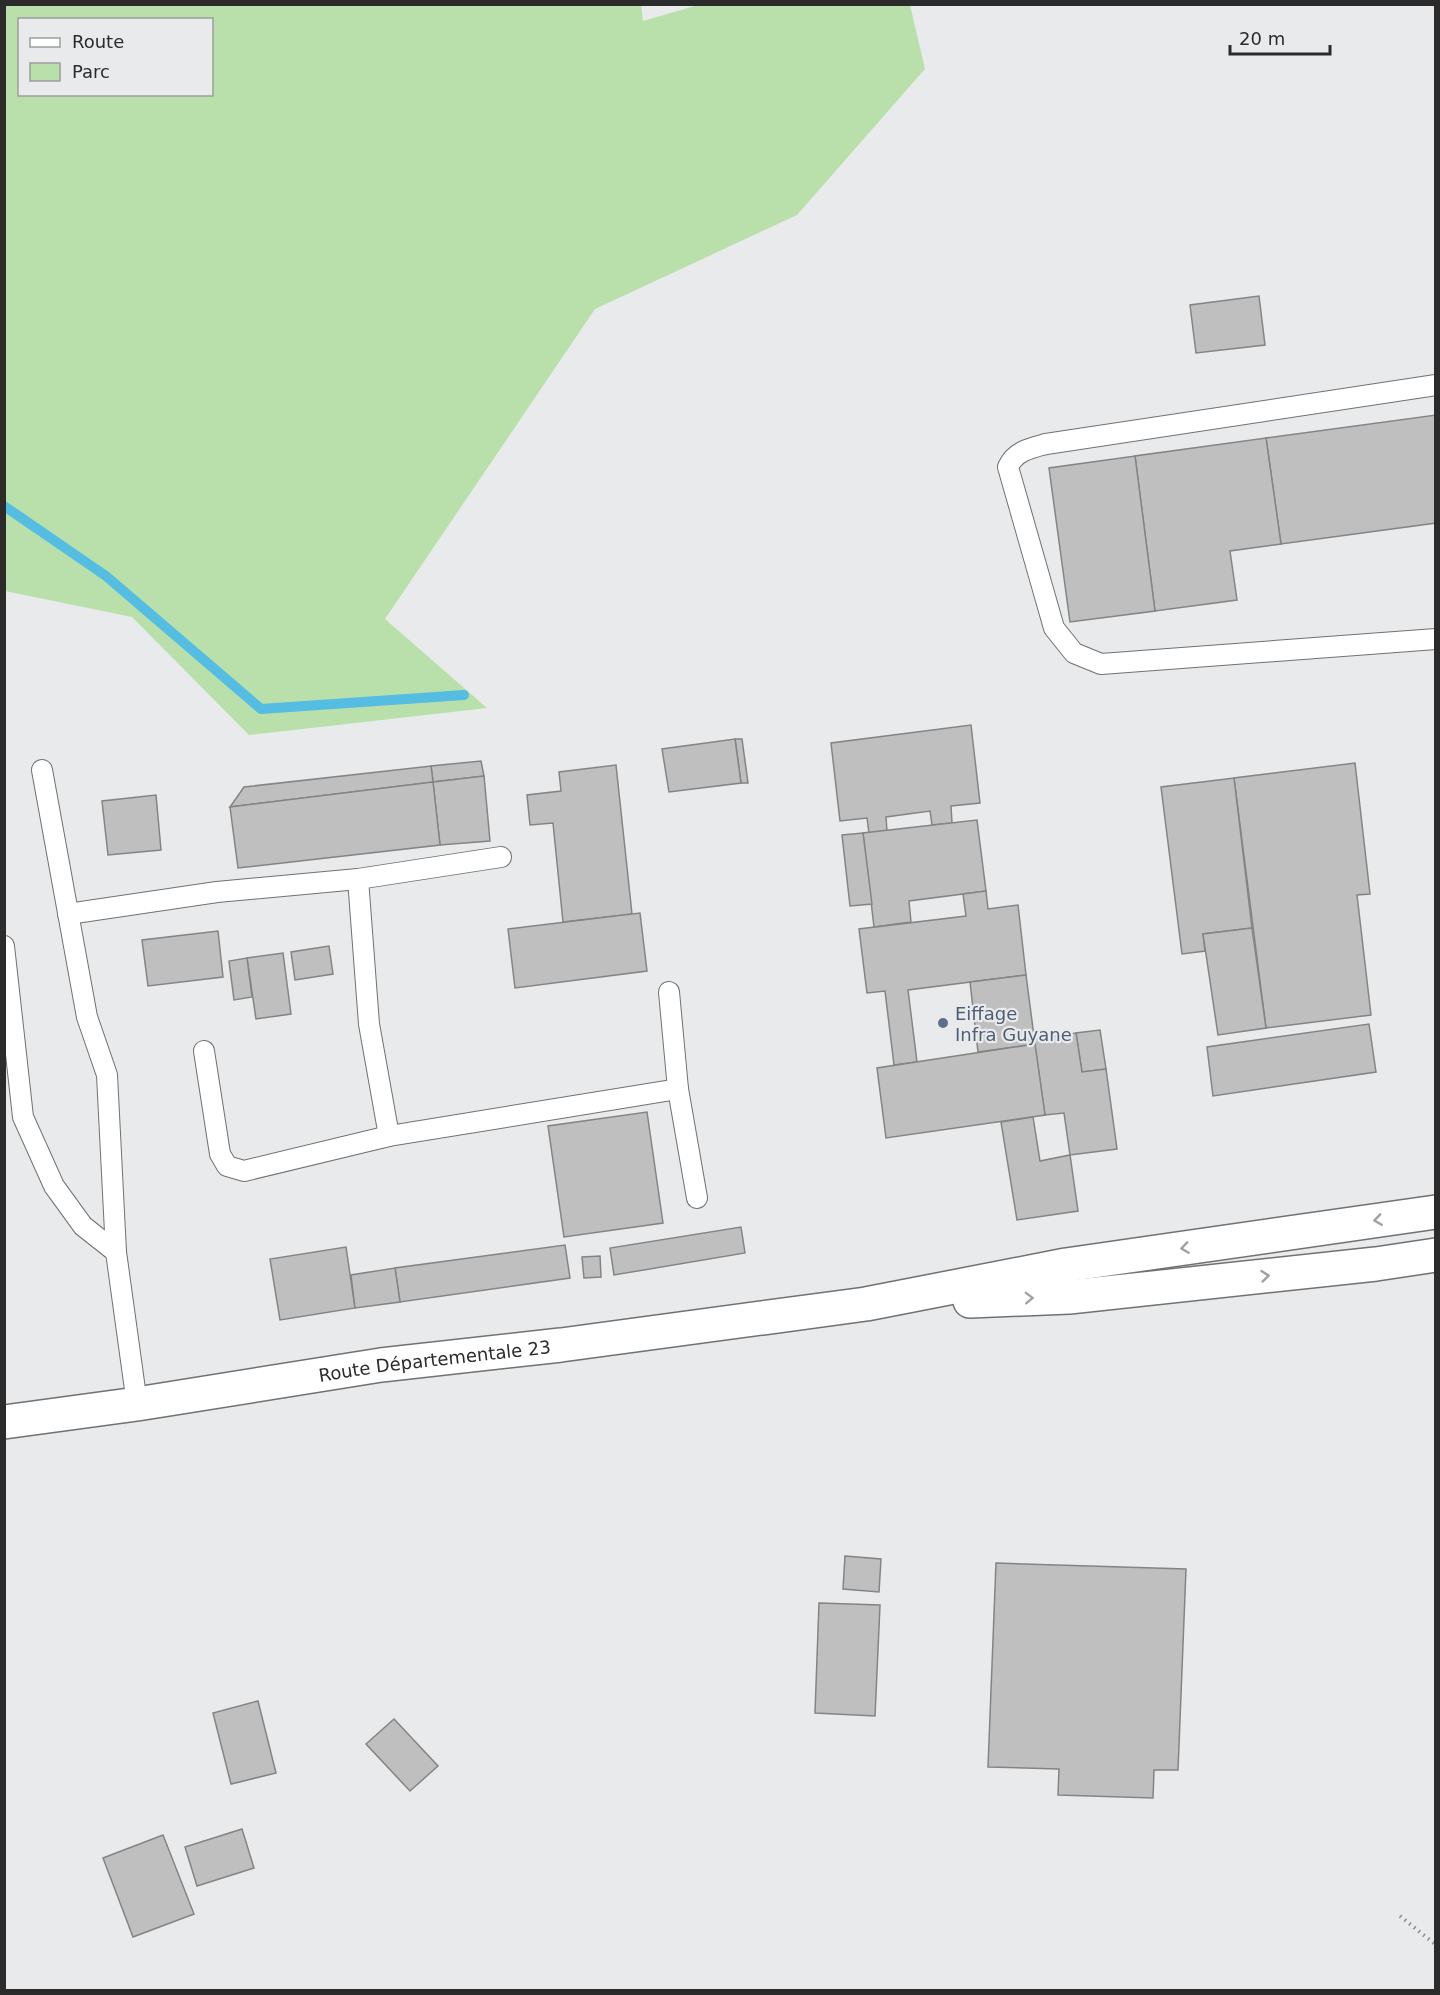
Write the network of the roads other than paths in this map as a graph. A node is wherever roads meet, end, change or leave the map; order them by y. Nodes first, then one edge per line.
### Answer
1 (1436, 385) edge
2 (1436, 639) edge
3 (42, 770) dead end
4 (501, 858) dead end
5 (358, 879) junction
6 (68, 914) junction
7 (4, 946) edge
8 (669, 992) dead end
9 (204, 1051) dead end
10 (678, 1089) junction
11 (389, 1136) junction
12 (697, 1198) dead end
13 (1436, 1212) edge
14 (116, 1252) junction
15 (1436, 1255) edge
16 (866, 1304) junction
17 (137, 1404) junction
18 (4, 1422) edge

1 - 2 lane
3 - 6 lane
4 - 5 lane
5 - 6 lane
5 - 11 lane
6 - 14 lane
7 - 14 lane
8 - 10 lane
9 - 11 lane
10 - 11 lane
10 - 12 lane
13 -> 16 main road
14 - 17 lane
16 -> 15 main road
16 - 17 main road, Route Départementale 23
17 - 18 main road, Route Départementale 23

